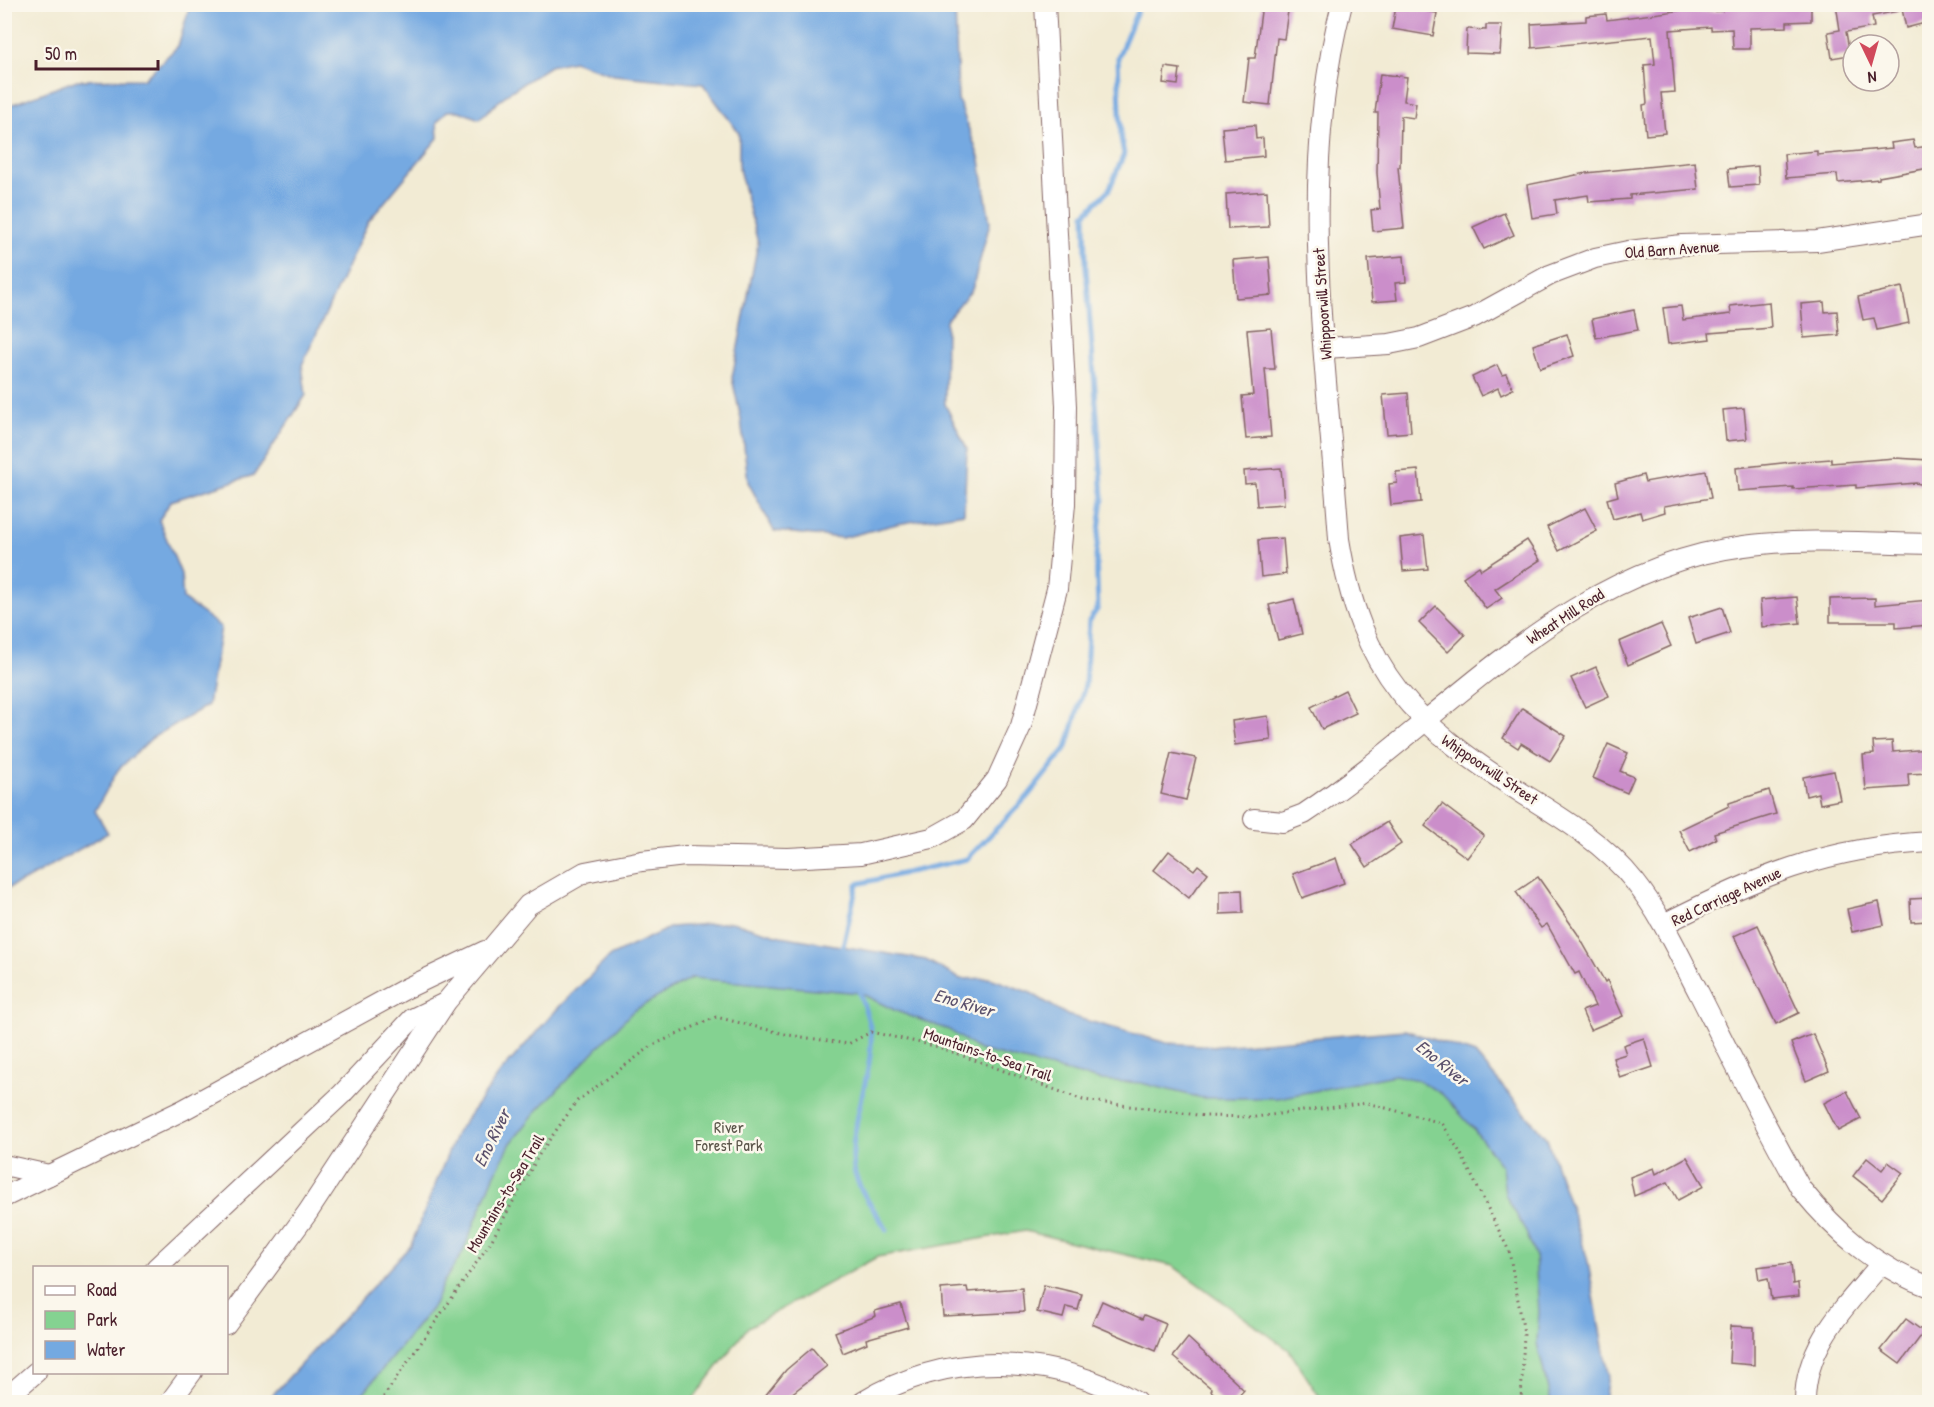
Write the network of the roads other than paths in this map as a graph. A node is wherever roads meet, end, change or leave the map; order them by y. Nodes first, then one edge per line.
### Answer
1 (1045, 4) edge
2 (1342, 4) edge
3 (1929, 224) edge
4 (1325, 348) junction
5 (1929, 544) edge
6 (1425, 723) junction
7 (1254, 819) dead end
8 (1929, 842) edge
9 (1664, 924) junction
10 (493, 947) junction
11 (446, 1002) junction
12 (4, 1166) edge
13 (49, 1175) junction
14 (4, 1197) edge
15 (1881, 1264) junction
16 (158, 1266) edge
17 (1929, 1287) edge
18 (228, 1321) edge
19 (34, 1374) edge
20 (191, 1374) edge
21 (4, 1400) edge
22 (170, 1402) edge
23 (863, 1402) edge
24 (1136, 1402) edge
25 (1805, 1402) edge

1 - 10 street
2 - 4 street, Whippoorwill Street
3 - 4 street, Old Barn Avenue
4 - 6 street, Whippoorwill Street
5 - 6 street, Wheat Mill Road
6 - 7 street, Wheat Mill Road
6 - 9 street, Whippoorwill Street
8 - 9 street, Red Carriage Avenue
9 - 15 street, Whippoorwill Street
10 - 11 street
10 - 13 street
11 - 16 street
11 - 18 street
12 - 13 street
13 - 14 street
15 - 17 street, Whippoorwill Street
15 - 25 street
19 - 21 street
20 - 22 street
23 - 24 street

